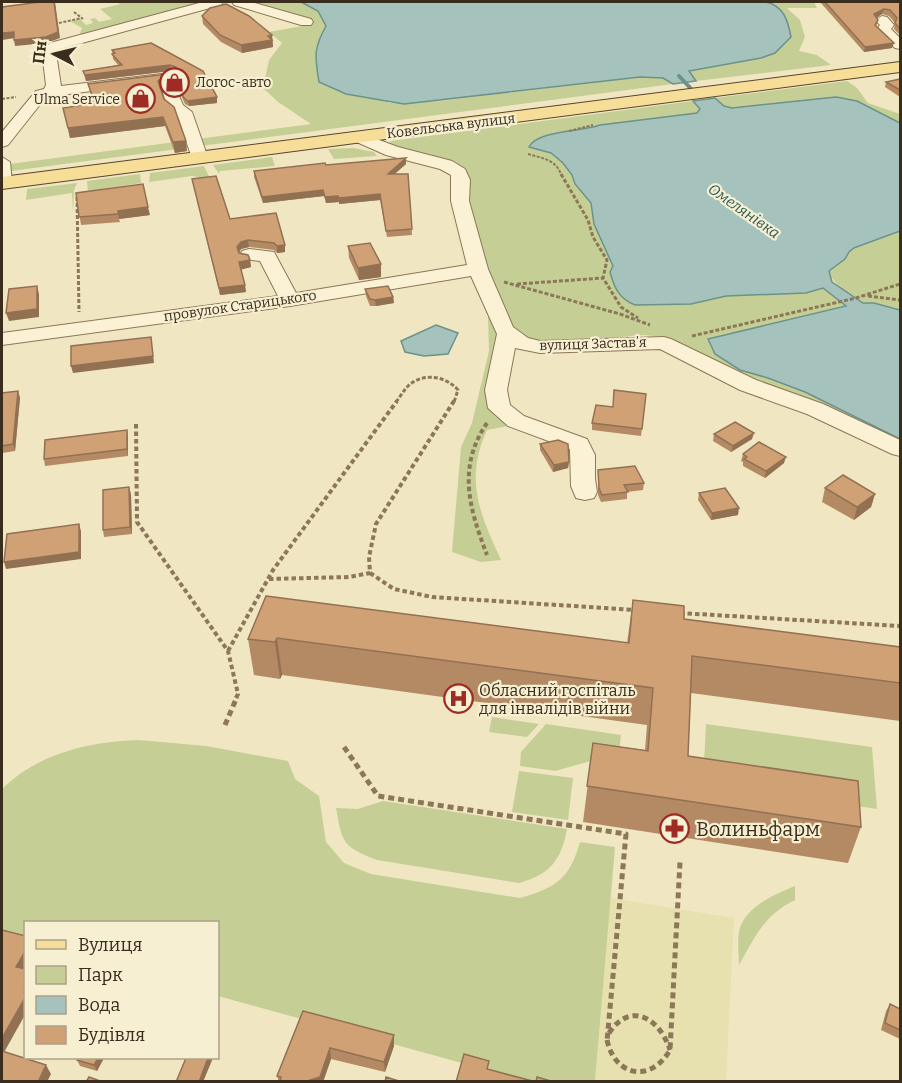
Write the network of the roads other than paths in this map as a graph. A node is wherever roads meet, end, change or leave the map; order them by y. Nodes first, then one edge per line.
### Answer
1 (214, 2) edge
2 (239, 2) edge
3 (882, 20) dead end
4 (306, 22) dead end
5 (900, 45) edge
6 (900, 67) edge
7 (49, 92) junction
8 (8, 121) edge
9 (358, 137) junction
10 (2, 142) edge
11 (200, 158) junction
12 (2, 162) edge
13 (2, 183) edge
14 (249, 255) edge
15 (480, 272) junction
16 (290, 300) junction
17 (507, 334) junction
18 (2, 339) edge
19 (900, 449) edge
20 (585, 492) dead end

1 - 7 street
2 - 4 street
3 - 5 street
6 - 9 main road, Ковельська вулиця
7 - 8 street
7 - 11 street
8 - 10 street
9 - 11 main road, Ковельська вулиця
9 - 15 street
11 - 13 main road, Ковельська вулиця
12 - 13 street
14 - 16 street
15 - 16 street, провулок Старицького
15 - 17 street
16 - 18 street, провулок Старицького
17 - 19 street, вулиця Заставʼя
17 - 20 street

